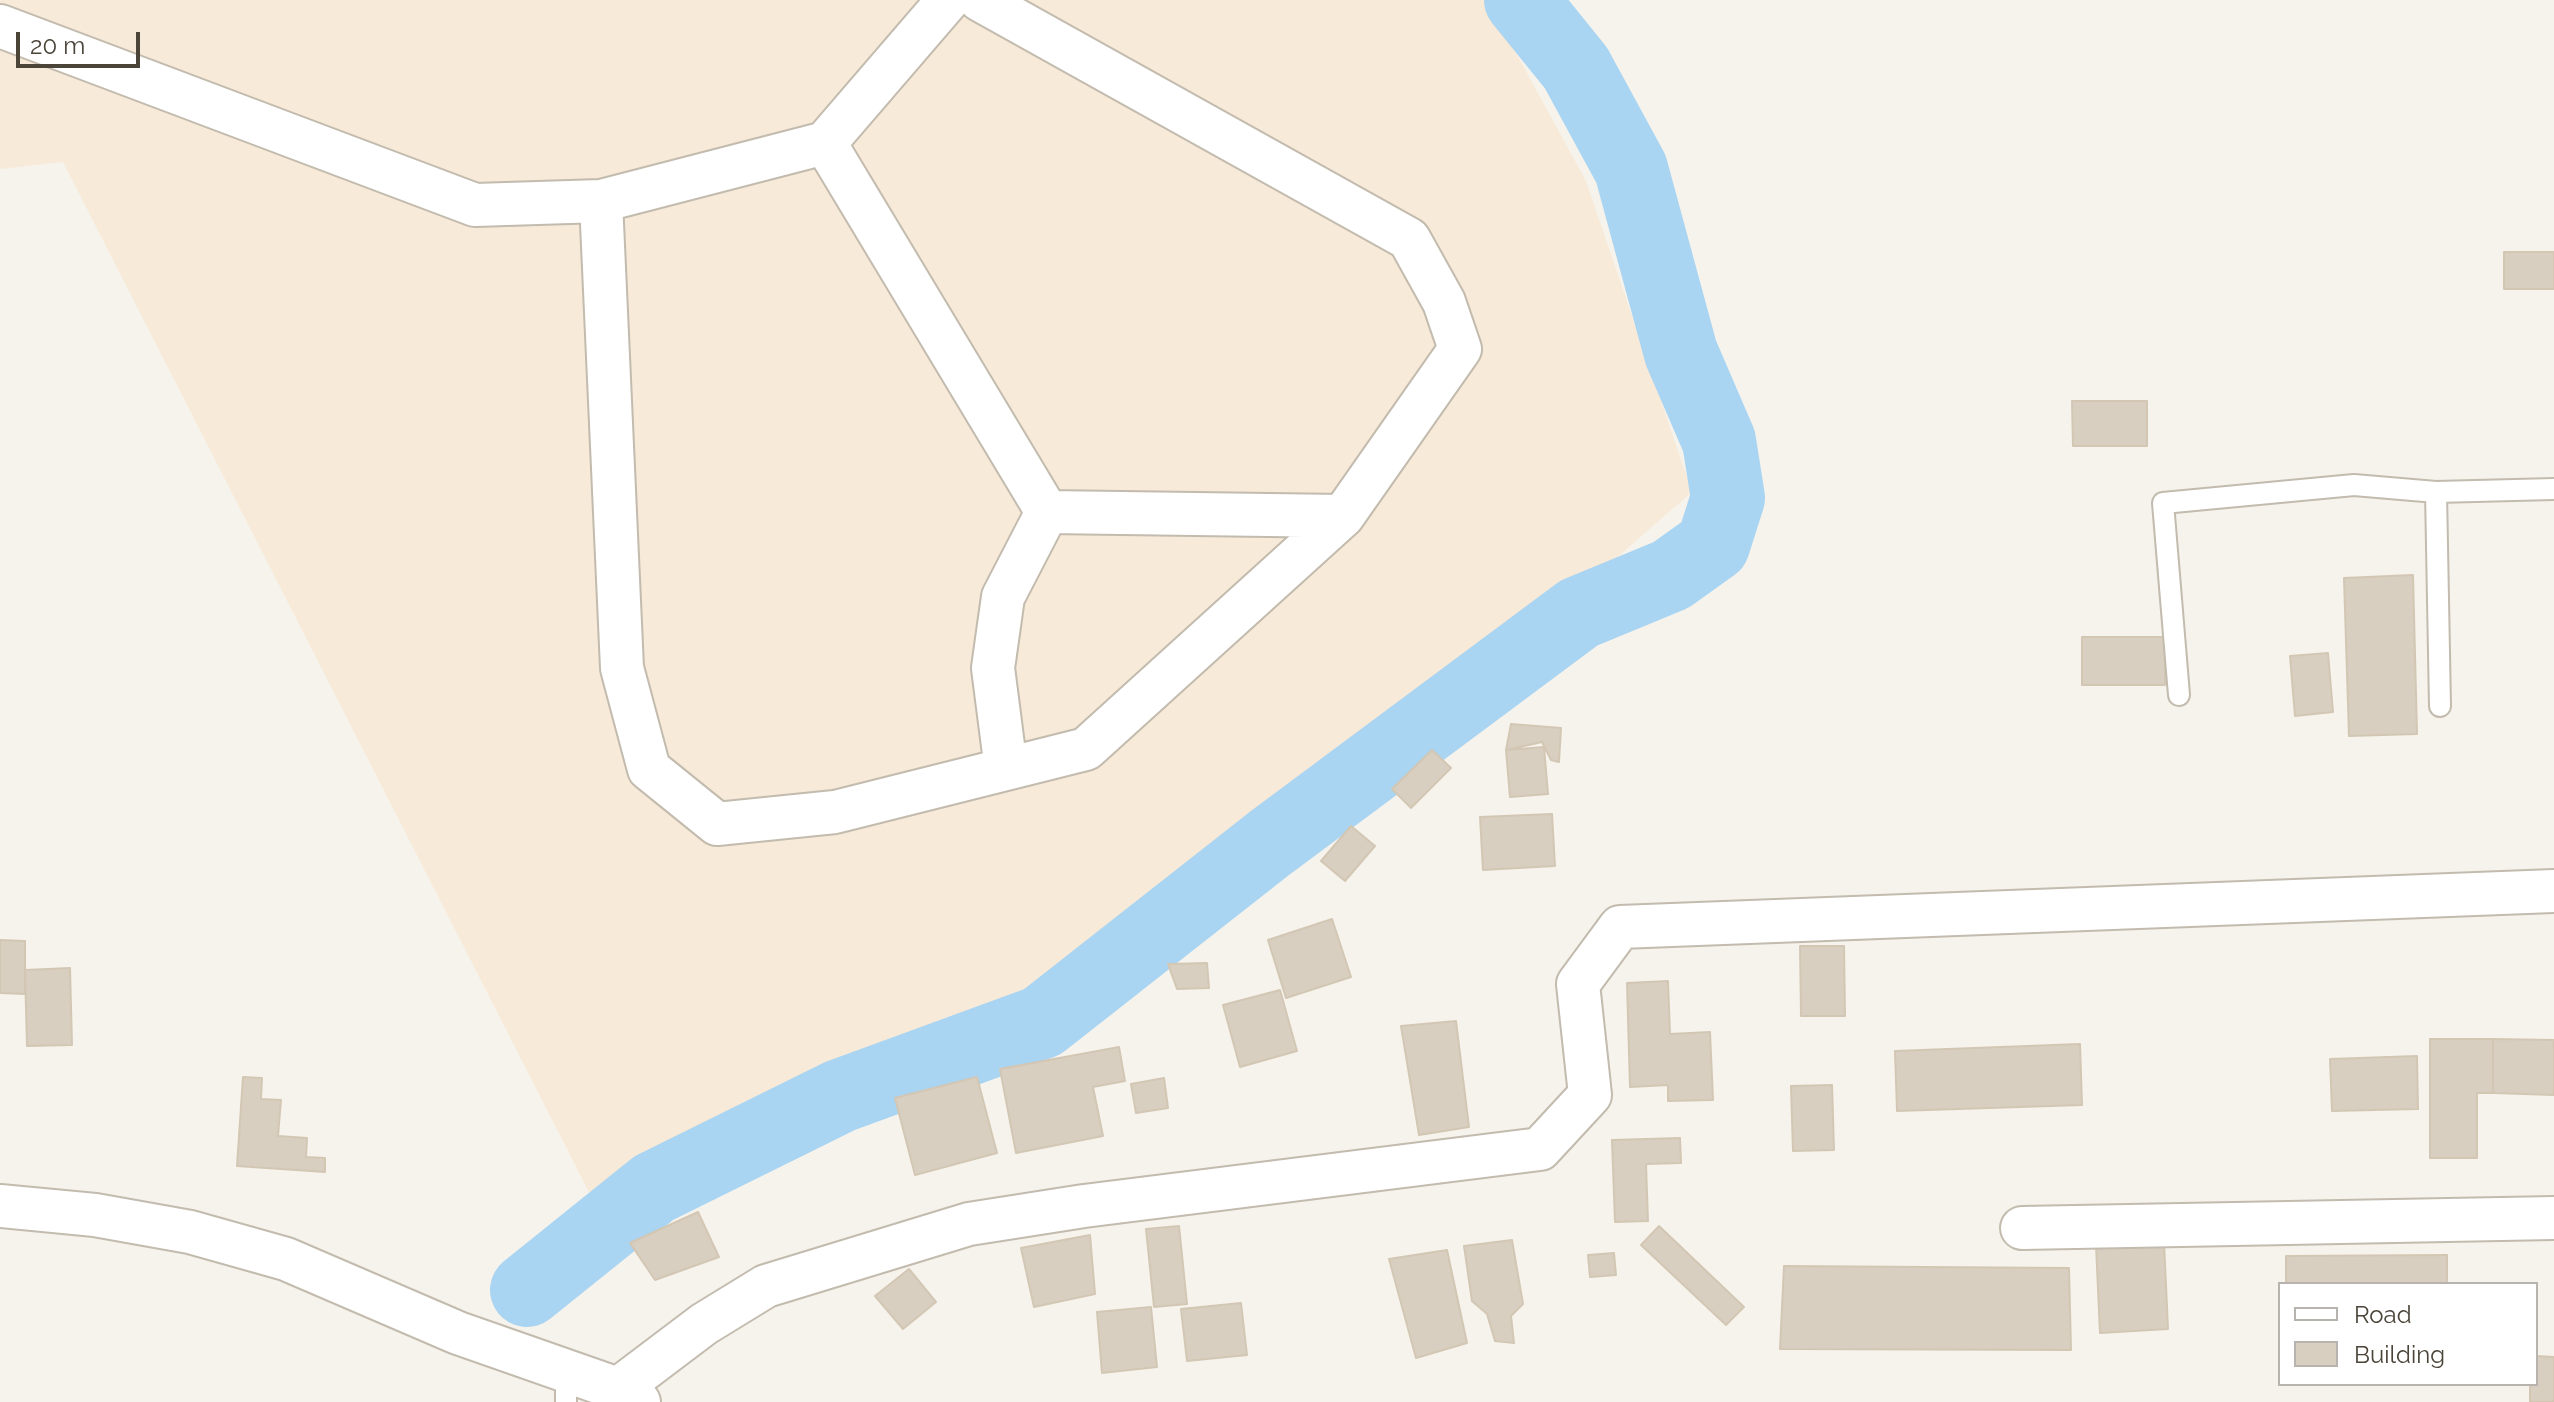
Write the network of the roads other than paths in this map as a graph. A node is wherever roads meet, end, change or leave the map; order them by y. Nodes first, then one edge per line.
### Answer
1 (948, 0) edge
2 (980, 0) edge
3 (0, 26) edge
4 (825, 143) junction
5 (601, 201) junction
6 (2554, 489) edge
7 (2436, 492) junction
8 (1047, 512) junction
9 (1343, 516) junction
10 (2179, 695) dead end
11 (2440, 706) dead end
12 (1006, 769) junction
13 (2554, 891) edge
14 (0, 1206) edge
15 (2554, 1218) edge
16 (2022, 1228) dead end
17 (566, 1386) edge
18 (629, 1395) edge

1 - 4 street
2 - 9 street
3 - 5 street
4 - 5 street
4 - 8 street
5 - 12 street
6 - 7 lane
7 - 10 lane
7 - 11 lane
8 - 9 street
8 - 12 street
9 - 12 street
13 - 18 street
14 - 17 street
15 - 16 street
17 - 18 street

